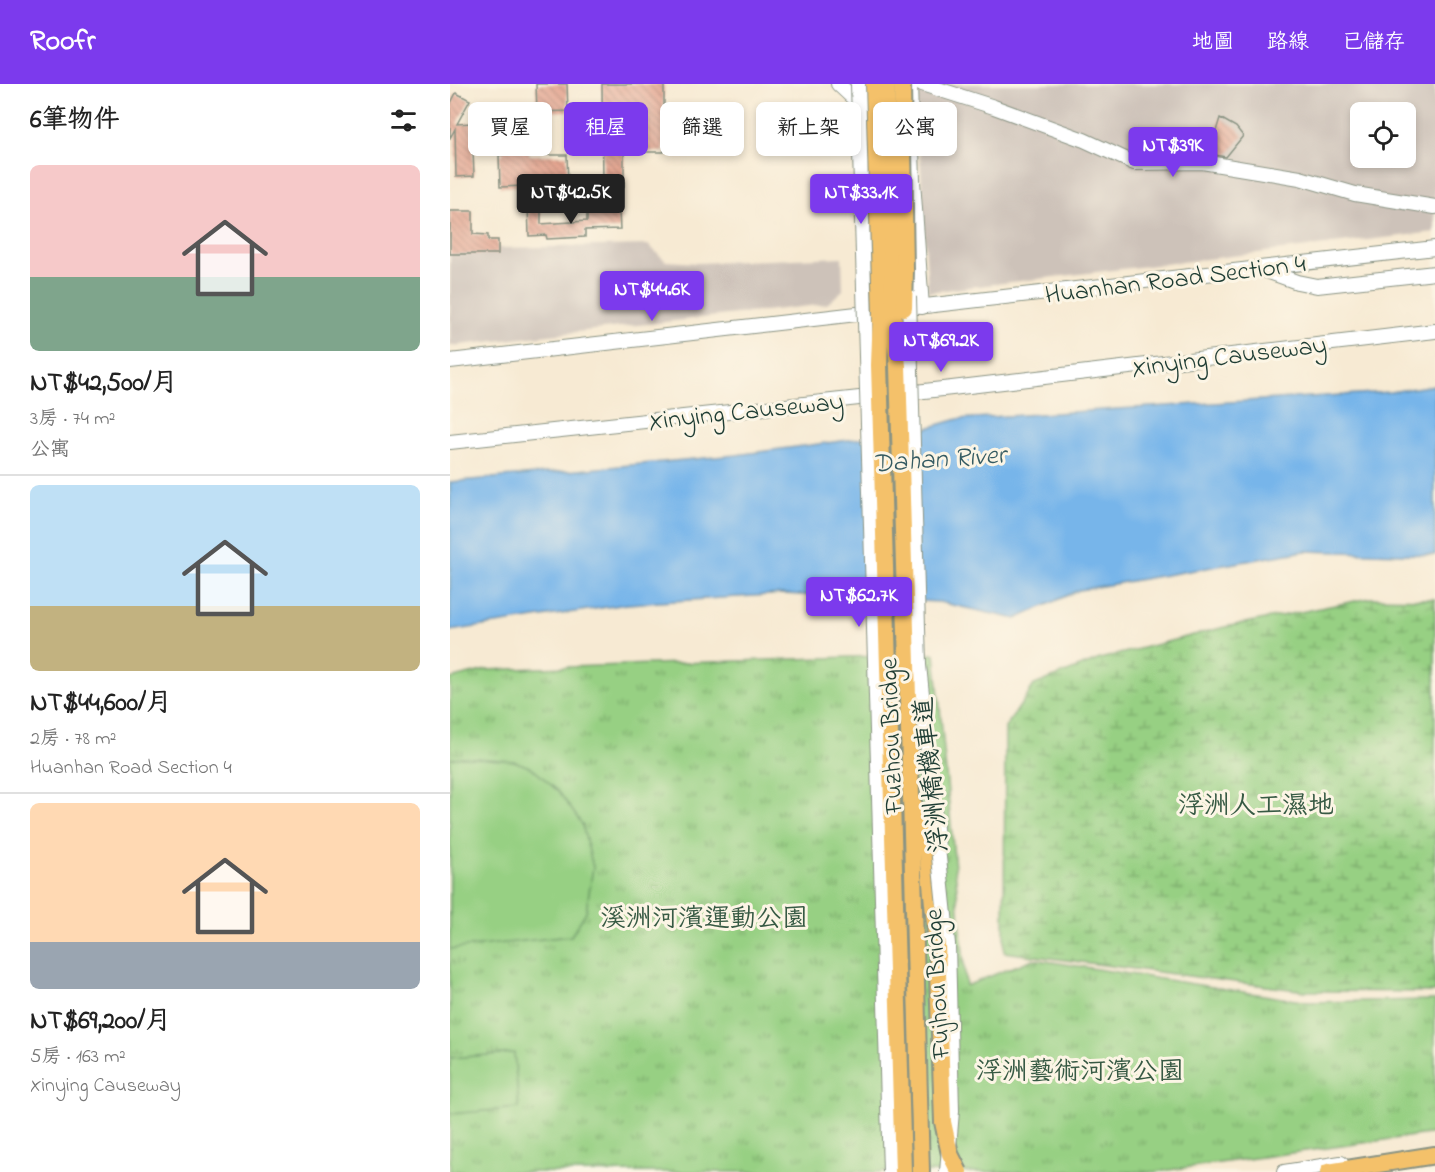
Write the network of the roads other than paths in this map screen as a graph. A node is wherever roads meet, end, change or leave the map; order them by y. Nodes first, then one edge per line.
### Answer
1 (838, 84) edge
2 (864, 84) edge
3 (874, 84) edge
4 (886, 84) edge
5 (902, 84) edge
6 (910, 84) edge
7 (922, 84) edge
8 (854, 88) edge
9 (1435, 207) edge
10 (915, 217) junction
11 (856, 224) junction
12 (1435, 248) edge
13 (1259, 268) junction
14 (905, 270) junction
15 (1435, 273) edge
16 (922, 307) junction
17 (858, 313) junction
18 (1435, 331) edge
19 (450, 361) edge
20 (879, 365) junction
21 (898, 366) junction
22 (450, 442) edge
23 (911, 796) junction
24 (941, 886) junction
25 (1435, 1148) edge
26 (1435, 1155) edge
27 (1435, 1161) edge
28 (890, 1172) edge
29 (903, 1172) edge
30 (921, 1172) edge
31 (947, 1172) edge
32 (959, 1172) edge
33 (967, 1172) edge
34 (1284, 1172) edge
35 (1328, 1172) edge
36 (1368, 1172) edge

1 - 8 street
2 - 20 main road, bridge
3 - 20 main road, Fuzhou Bridge, bridge
4 - 21 main road, bridge
5 - 14 main road, bridge
6 - 10 street
7 - 9 street
8 - 11 street
8 - 28 street, bridge
10 - 11 street
10 - 16 street
11 - 17 street
12 - 13 street, Huanhan Road Section 4
13 - 15 street
13 - 16 street, Huanhan Road Section 4
14 - 21 main road, bridge
14 - 24 street, 浮洲橋機車道, bridge
16 - 17 street, Huanhan Road Section 4
17 - 19 street, Huanhan Road Section 4
18 - 22 street, Xinying Causeway
20 - 29 main road, Fuzhou Bridge, bridge
21 - 23 main road, Fuzhou Bridge, bridge
23 - 30 main road, Fuzhou Bridge
23 - 32 main road, Fujhou Bridge, bridge
24 - 31 street, 浮洲橋機車道, bridge
24 - 33 street, bridge
25 - 34 street
26 - 35 main road
27 - 36 main road

